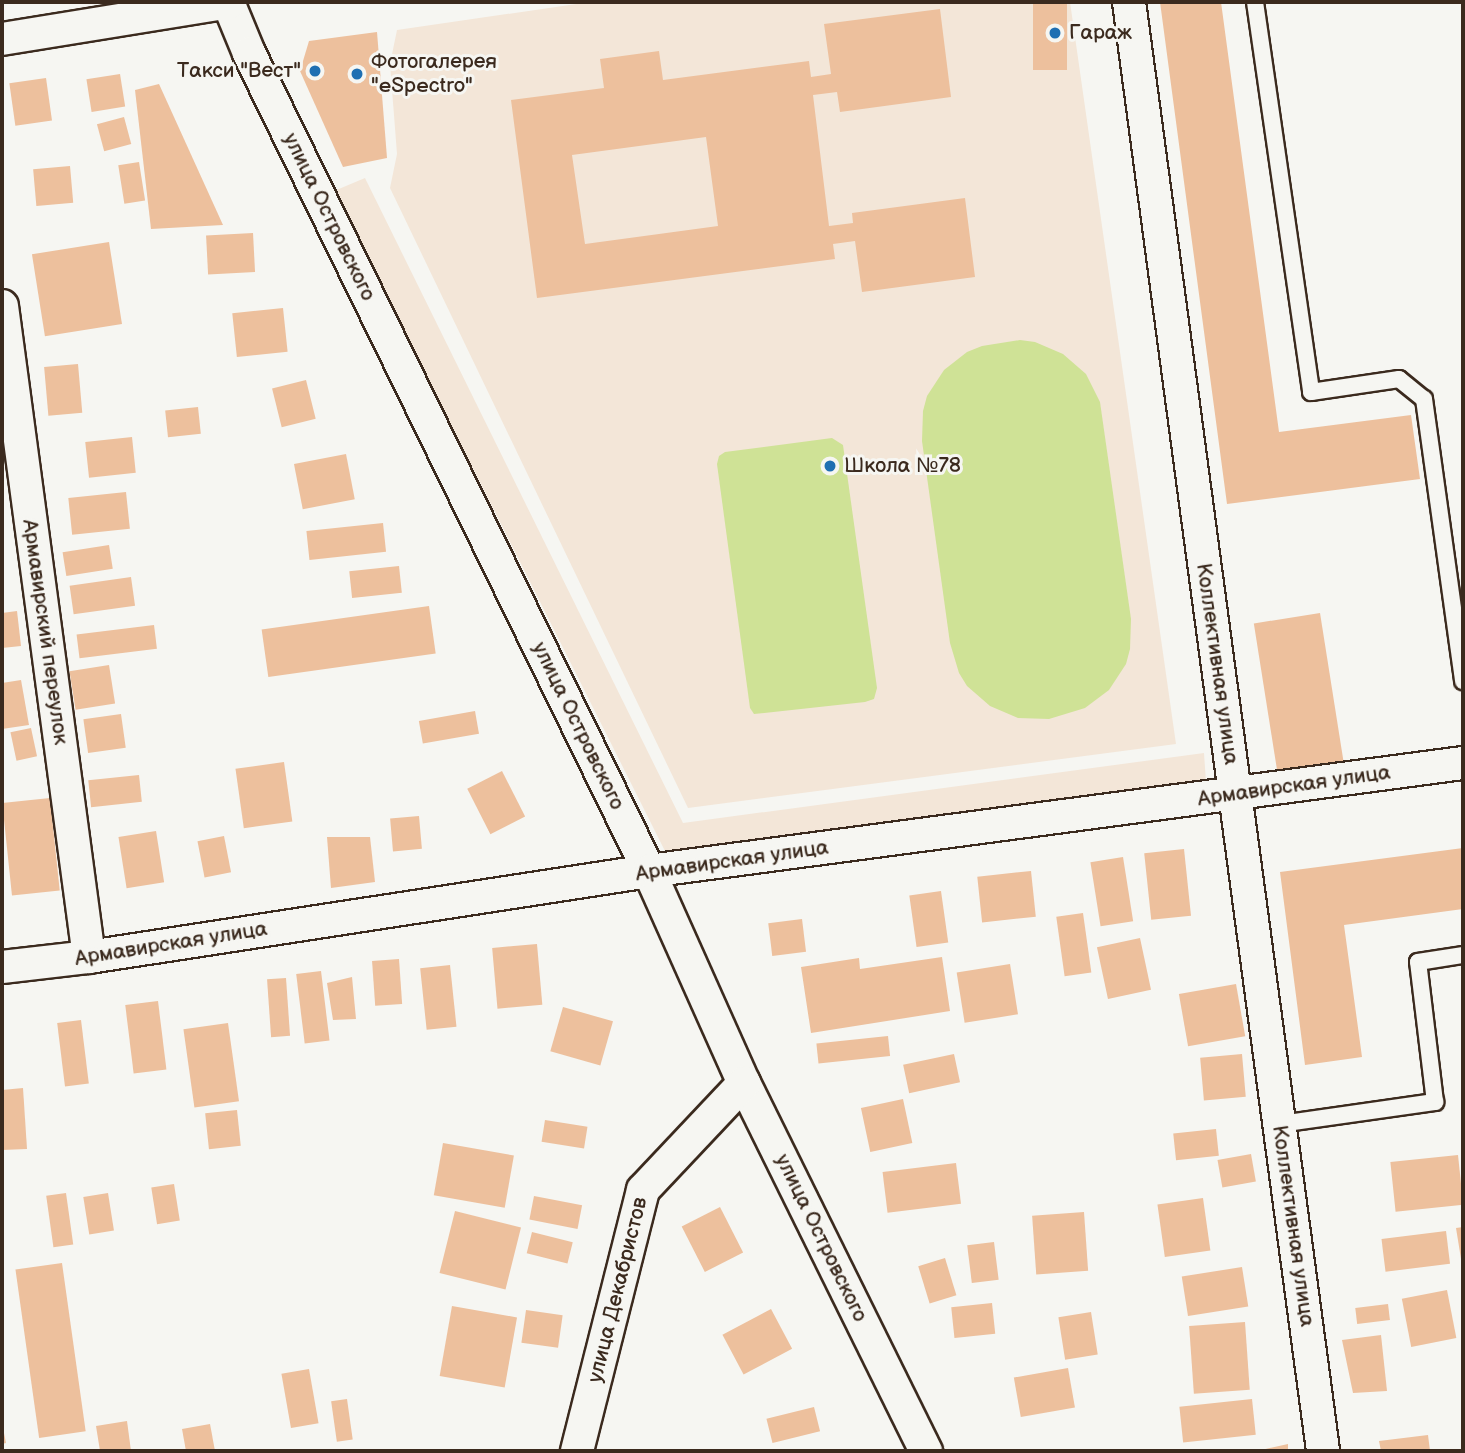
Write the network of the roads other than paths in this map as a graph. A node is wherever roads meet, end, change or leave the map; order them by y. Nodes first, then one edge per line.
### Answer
1 (229, 2) edge
2 (1129, 2) edge
3 (1255, 2) edge
4 (2, 39) edge
5 (2, 306) edge
6 (1463, 681) edge
7 (1463, 763) edge
8 (1234, 795) junction
9 (649, 871) junction
10 (1463, 956) edge
11 (89, 957) junction
12 (2, 967) edge
13 (744, 1083) junction
14 (1280, 1124) junction
15 (577, 1451) edge
16 (926, 1451) edge
17 (1323, 1451) edge

1 - 4 street
1 - 9 street, улица Островского
2 - 8 street, Коллективная улица
3 - 6 lane
5 - 11 street, Армавирский переулок
7 - 8 street, Армавирская улица
8 - 9 street, Армавирская улица
8 - 14 street, Коллективная улица
9 - 11 street, Армавирская улица
9 - 13 street, улица Островского
10 - 14 lane
11 - 12 street, Армавирская улица
13 - 15 street, улица Декабристов
13 - 16 street, улица Островского
14 - 17 street, Коллективная улица

